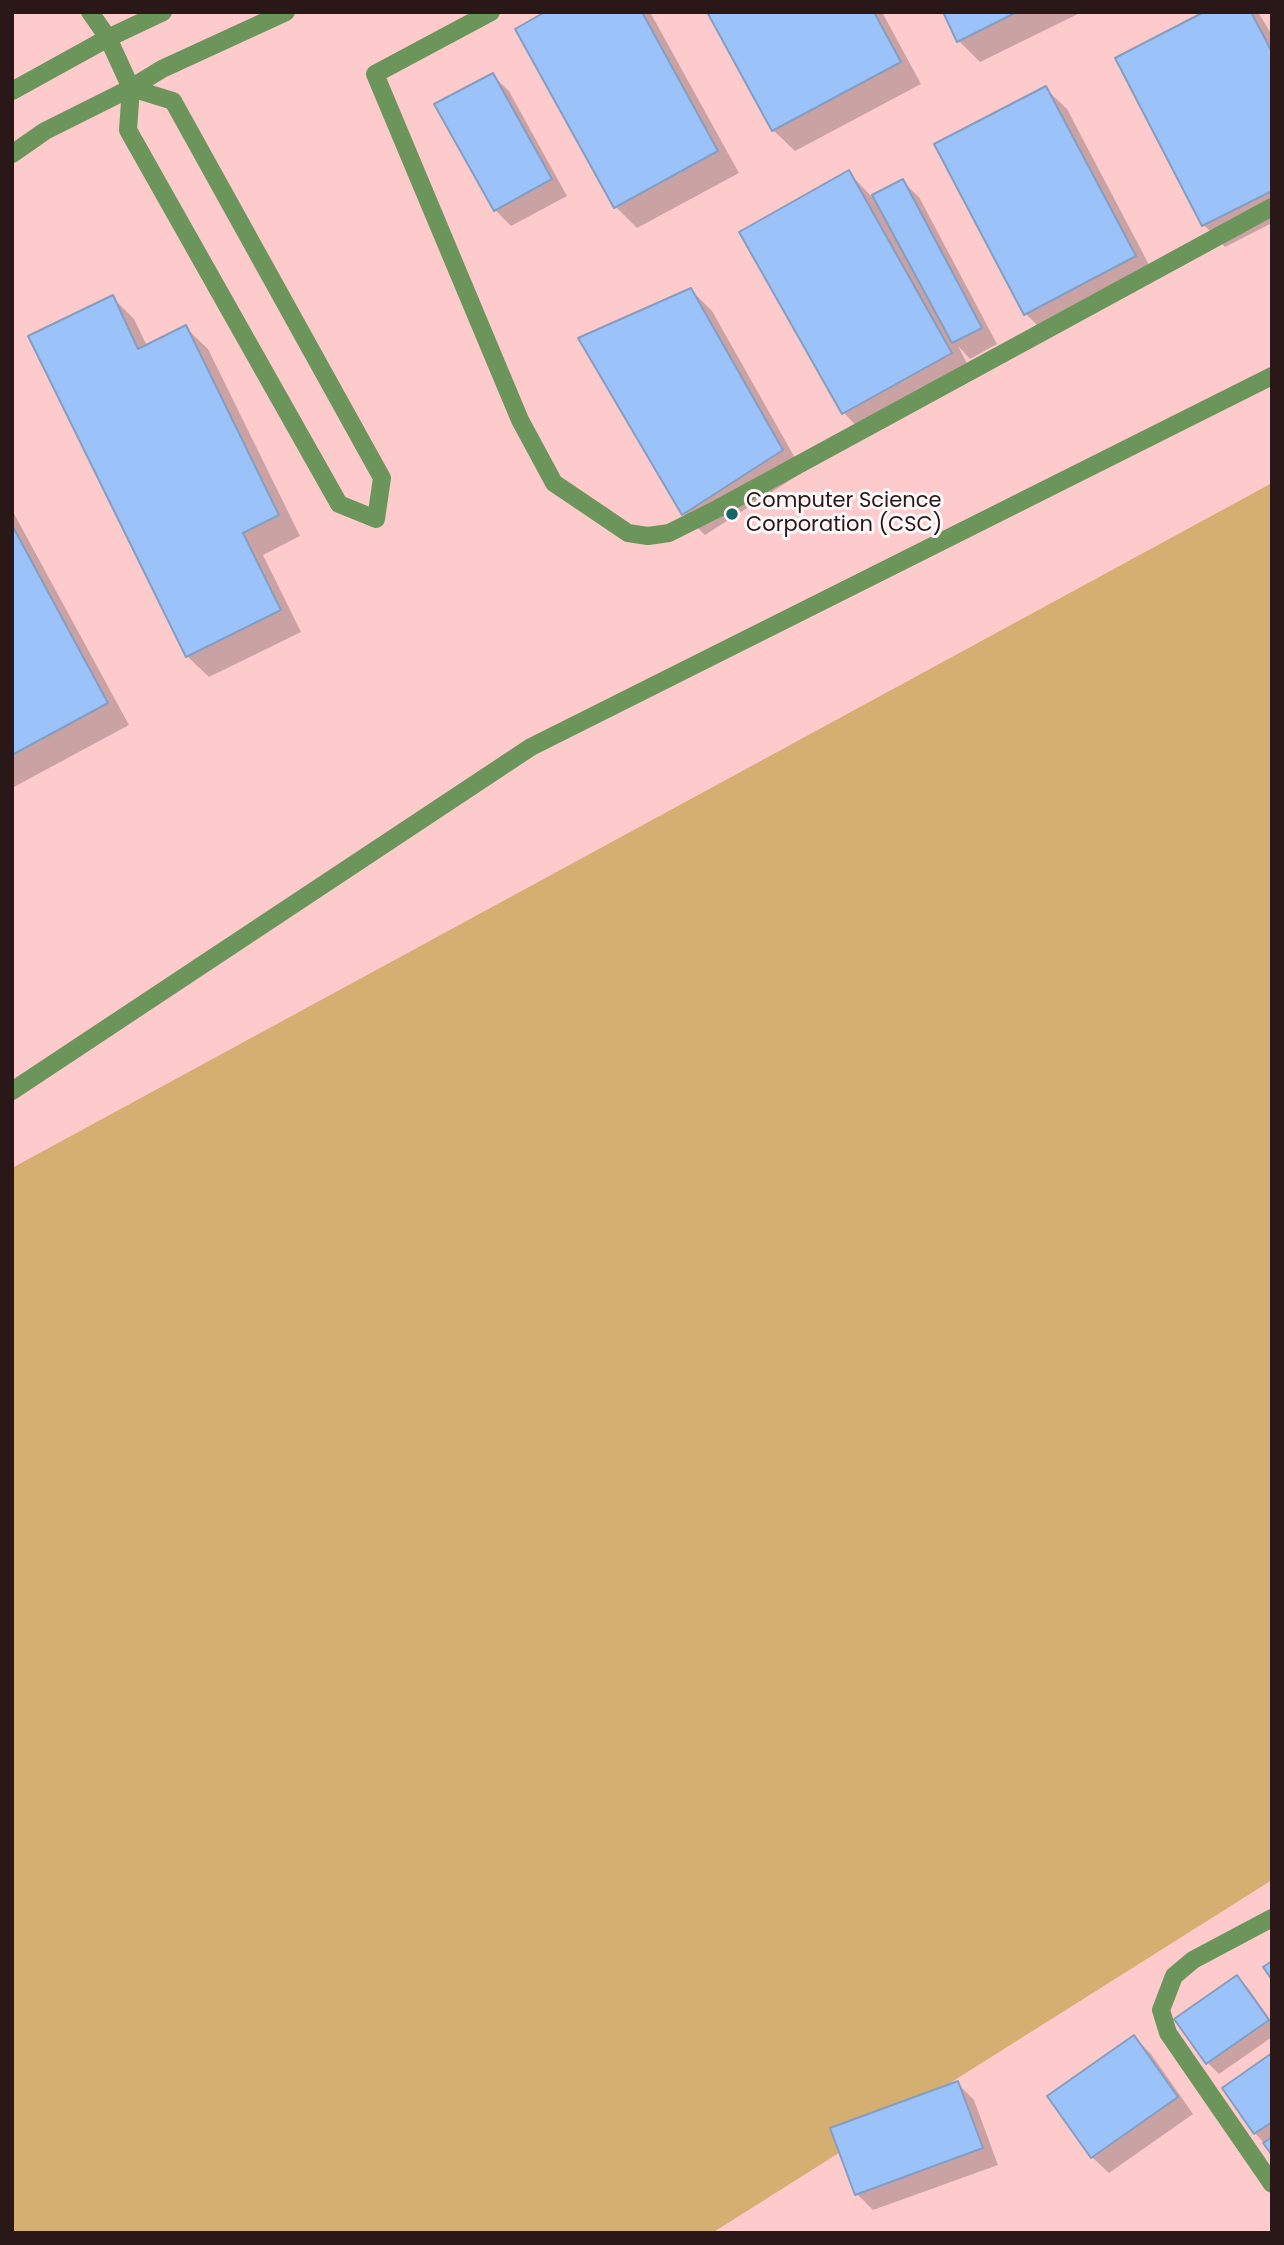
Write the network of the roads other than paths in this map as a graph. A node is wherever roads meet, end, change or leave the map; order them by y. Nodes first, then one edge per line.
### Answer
1 (90, 12) edge
2 (163, 12) edge
3 (286, 12) edge
4 (491, 12) edge
5 (108, 38) junction
6 (131, 88) junction
7 (12, 91) edge
8 (12, 154) edge
9 (1272, 207) edge
10 (1272, 376) edge
11 (12, 1091) edge
12 (1272, 1918) edge
13 (1272, 2184) edge

1 - 5 street
2 - 5 street
3 - 6 street
4 - 9 street
5 - 6 street
5 - 7 street
6 - 6 street
6 - 8 street
10 - 11 street
12 - 13 street

